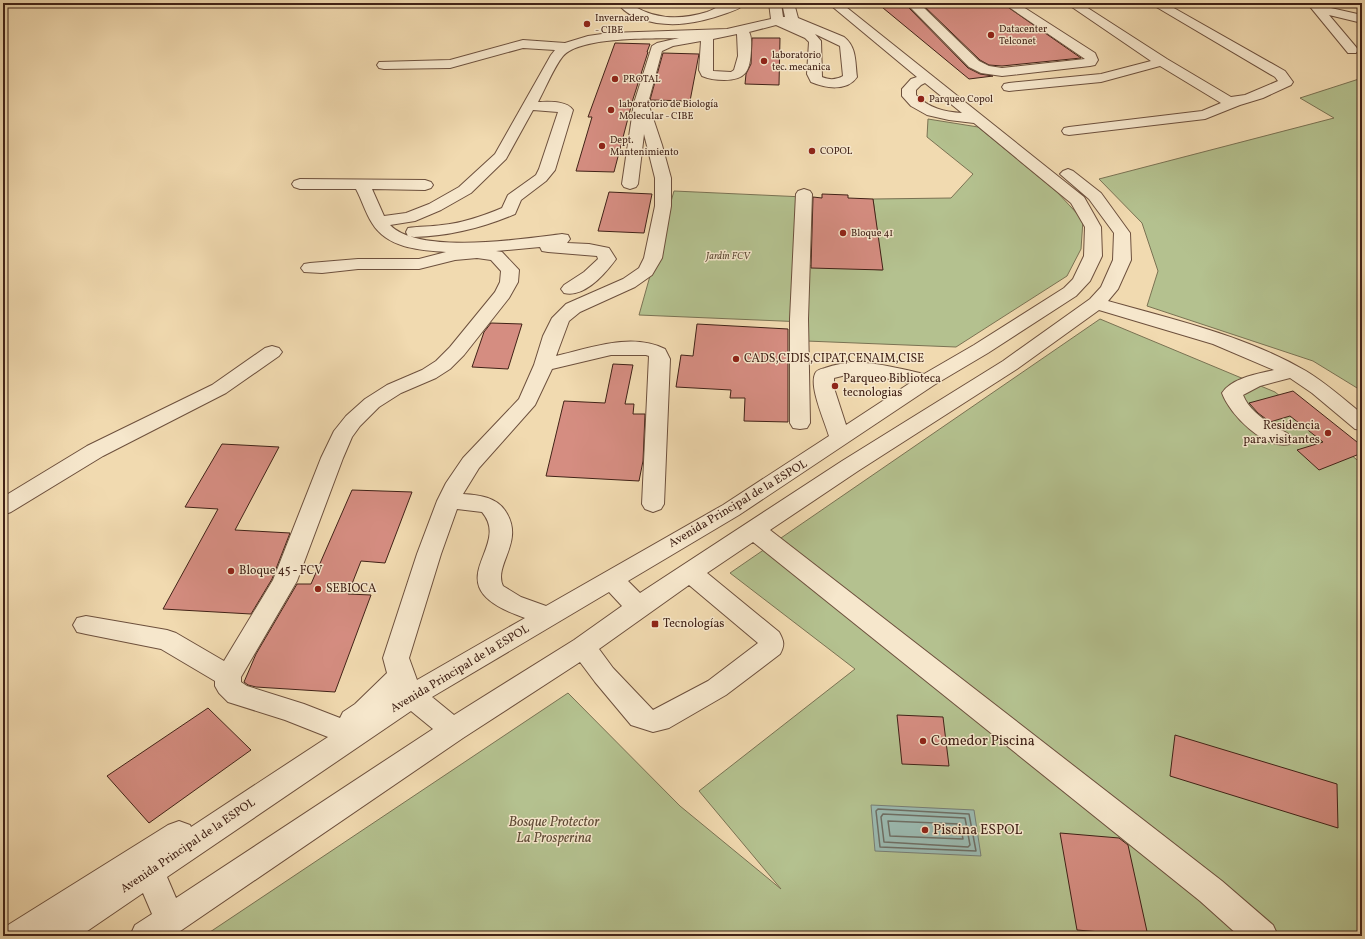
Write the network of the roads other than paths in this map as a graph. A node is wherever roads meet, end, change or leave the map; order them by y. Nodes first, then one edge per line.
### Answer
1 (627, 3) edge
2 (740, 3) edge
3 (775, 3) edge
4 (788, 3) edge
5 (834, 3) edge
6 (855, 3) edge
7 (916, 3) edge
8 (1009, 3) edge
9 (1072, 3) edge
10 (1157, 3) edge
11 (1314, 6) edge
12 (1333, 7) edge
13 (1362, 19) edge
14 (792, 20) junction
15 (777, 21) junction
16 (1362, 23) edge
17 (740, 30) junction
18 (725, 32) junction
19 (706, 36) junction
20 (1340, 36) junction
21 (566, 47) junction
22 (1352, 50) dead end
23 (1162, 62) junction
24 (384, 65) dead end
25 (927, 78) junction
26 (1009, 87) dead end
27 (1235, 102) junction
28 (641, 103) junction
29 (528, 106) junction
30 (978, 119) junction
31 (1069, 131) dead end
32 (300, 184) dead end
33 (361, 184) junction
34 (630, 184) dead end
35 (425, 185) dead end
36 (804, 194) dead end
37 (382, 226) junction
38 (310, 268) dead end
39 (1081, 281) junction
40 (570, 289) dead end
41 (1102, 296) junction
42 (981, 349) junction
43 (272, 352) dead end
44 (544, 365) junction
45 (1010, 365) junction
46 (1292, 372) junction
47 (927, 381) junction
48 (800, 423) dead end
49 (1362, 424) edge
50 (840, 438) junction
51 (1282, 439) dead end
52 (821, 452) junction
53 (850, 466) junction
54 (448, 501) junction
55 (653, 504) dead end
56 (3, 507) edge
57 (754, 530) junction
58 (690, 572) junction
59 (612, 580) junction
60 (638, 607) junction
61 (549, 617) junction
62 (86, 625) dead end
63 (583, 647) junction
64 (228, 676) junction
65 (406, 686) junction
66 (453, 730) junction
67 (346, 732) junction
68 (150, 872) junction
69 (158, 927) edge
70 (19, 936) edge
71 (53, 936) edge
72 (1262, 936) edge

1 - 2 street
3 - 15 street
4 - 14 street
5 - 25 street, Avenida Principal de la ESPOL
6 - 41 street
7 - 8 street
9 - 23 street
10 - 27 street
11 - 12 street
11 - 20 street
12 - 13 street
14 - 15 street
14 - 15 street
15 - 17 street
16 - 20 street
17 - 18 street
17 - 19 street
18 - 19 street
18 - 21 street
19 - 28 street
20 - 22 street
21 - 24 street
21 - 29 street
23 - 26 street
23 - 27 street
25 - 30 street, Avenida Principal de la ESPOL
25 - 30 street
27 - 31 street
28 - 34 street
28 - 44 street
29 - 37 street
29 - 37 street
30 - 39 street, Avenida Principal de la ESPOL
32 - 33 street
33 - 35 street
33 - 37 street
36 - 48 street
37 - 40 street
38 - 64 street
39 - 41 street
39 - 42 street, Avenida Principal de la ESPOL
41 - 45 street
41 - 46 street
42 - 45 street
42 - 47 street, Avenida Principal de la ESPOL
43 - 56 street
44 - 54 street
44 - 55 street
45 - 53 street
46 - 49 street
46 - 51 street
47 - 50 street, Avenida Principal de la ESPOL
47 - 50 street
50 - 52 street, Avenida Principal de la ESPOL
52 - 53 street
52 - 59 street, Avenida Principal de la ESPOL
53 - 57 street
54 - 61 street
54 - 65 street
57 - 58 street
57 - 72 street
58 - 60 street
58 - 63 street
59 - 60 street
59 - 61 street, Avenida Principal de la ESPOL
60 - 63 street
61 - 65 street, Avenida Principal de la ESPOL
62 - 64 street
63 - 66 street
64 - 67 street
65 - 66 street
65 - 67 street, Avenida Principal de la ESPOL
66 - 69 street
67 - 68 street, Avenida Principal de la ESPOL
67 - 70 street
68 - 69 street
68 - 71 street, Avenida Principal de la ESPOL

